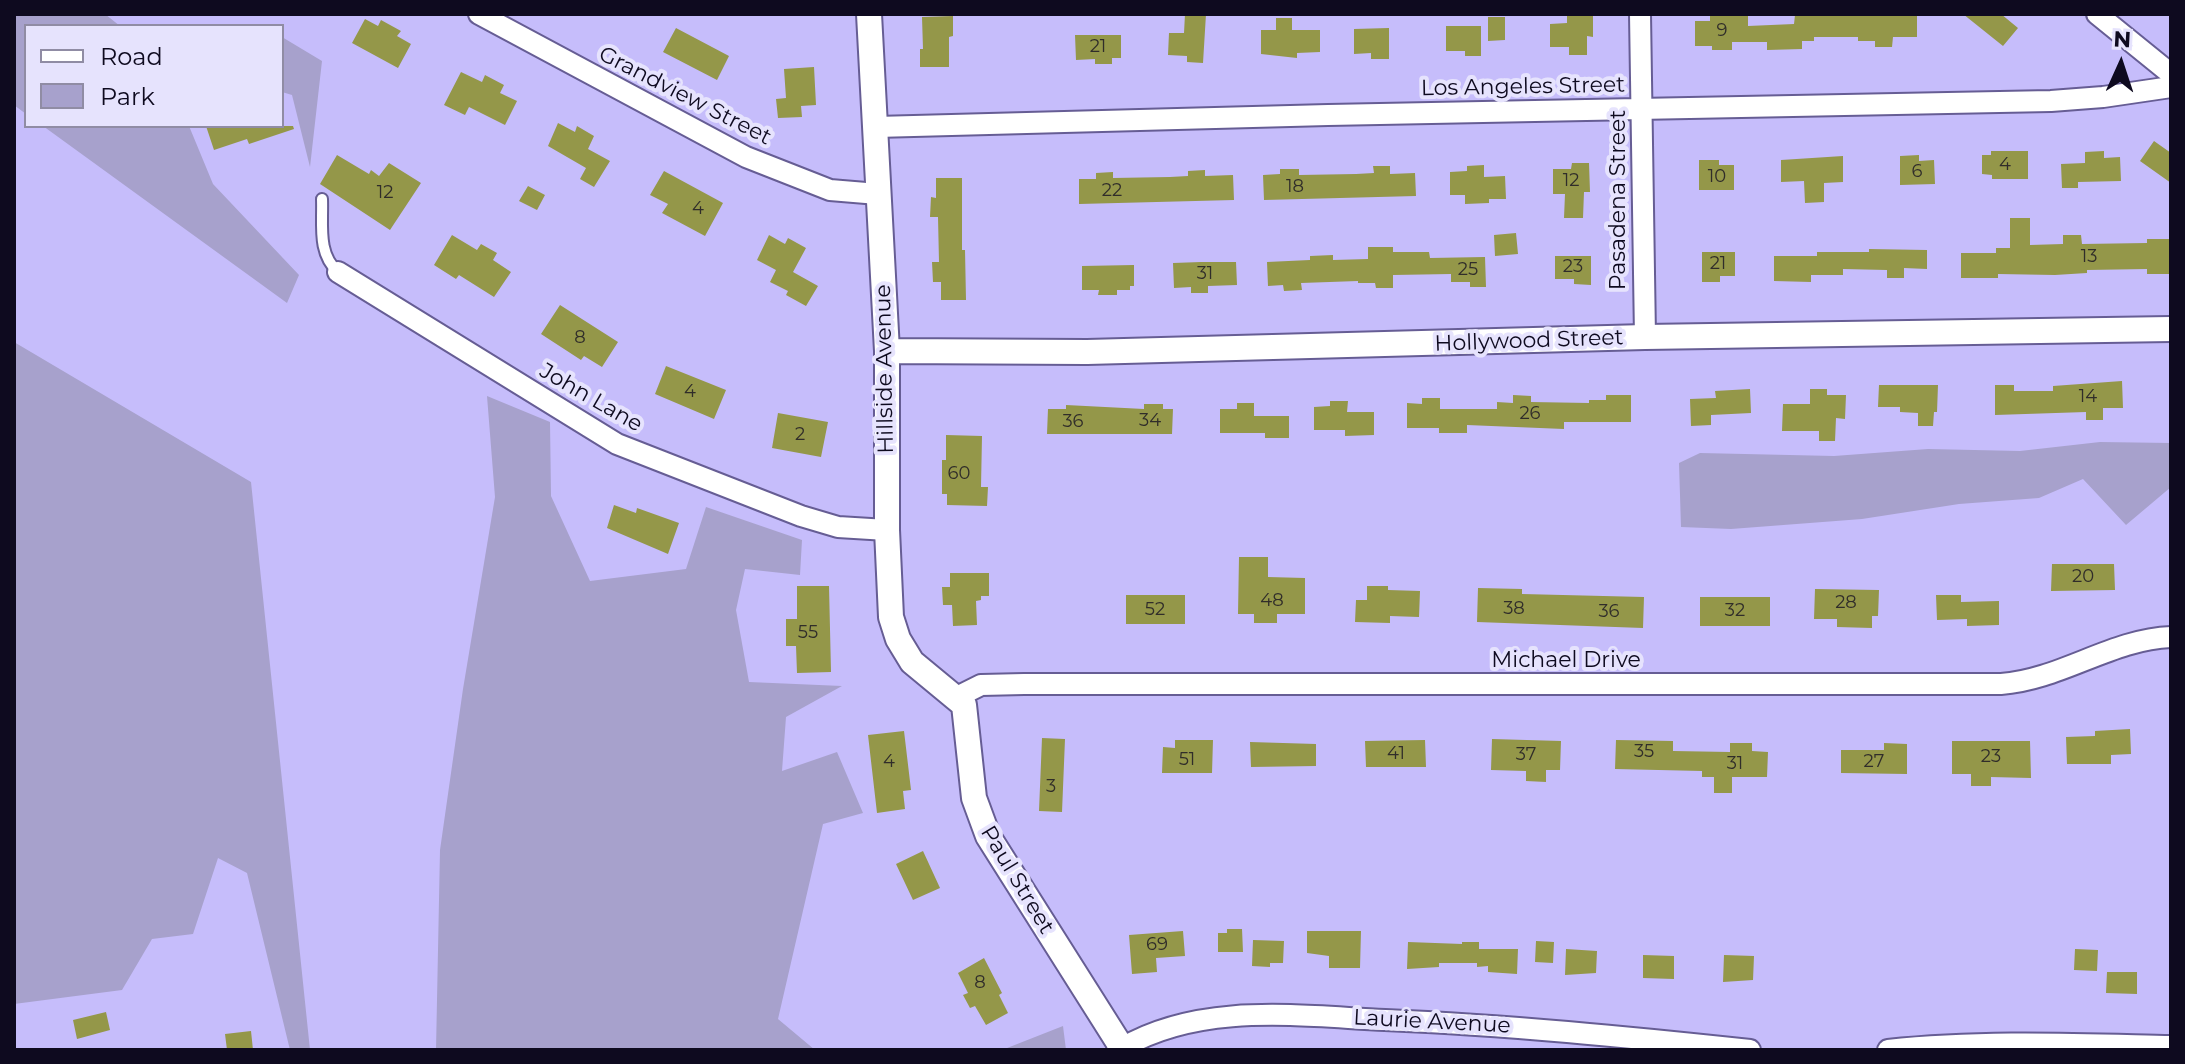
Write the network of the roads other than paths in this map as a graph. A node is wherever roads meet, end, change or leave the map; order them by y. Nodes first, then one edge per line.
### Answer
1 (479, 14) edge
2 (869, 14) edge
3 (1640, 14) edge
4 (2097, 14) edge
5 (2171, 74) edge
6 (2171, 87) edge
7 (1643, 108) junction
8 (876, 127) junction
9 (878, 194) junction
10 (322, 199) dead end
11 (338, 272) joint
12 (2171, 329) edge
13 (1645, 337) junction
14 (887, 351) junction
15 (887, 530) junction
16 (2171, 637) edge
17 (957, 697) junction
18 (1657, 1045) edge
19 (2171, 1046) edge
20 (1120, 1049) edge
21 (1908, 1049) edge
22 (1750, 1050) edge
23 (1888, 1050) edge

1 - 9 street, Grandview Street
2 - 8 street, Hillside Avenue
3 - 7 street, Pasadena Street
4 - 5 street
6 - 7 street, Los Angeles Street
7 - 8 street, Los Angeles Street
7 - 13 street, Pasadena Street
8 - 9 street, Hillside Avenue
9 - 14 street, Hillside Avenue
10 - 11 lane
11 - 15 street, John Lane
12 - 13 street, Hollywood Street
13 - 14 street, Hollywood Street
14 - 15 street, Hillside Avenue
15 - 17 street, Hillside Avenue
16 - 17 street, Michael Drive
17 - 20 street, Paul Street
18 - 20 street, Laurie Avenue
18 - 22 street, Laurie Avenue
19 - 21 street
21 - 23 street

